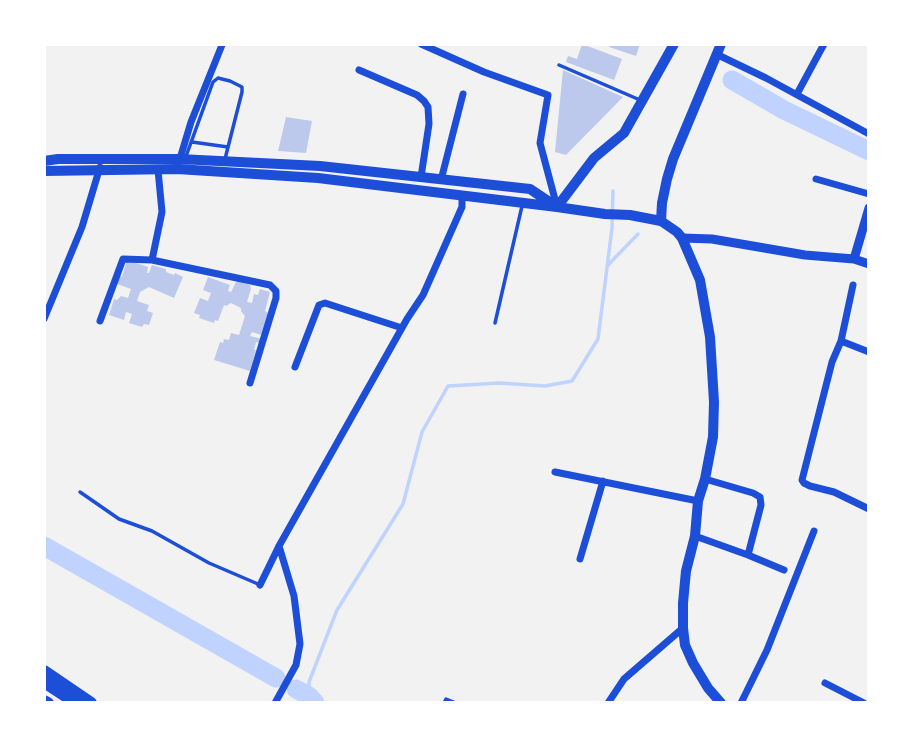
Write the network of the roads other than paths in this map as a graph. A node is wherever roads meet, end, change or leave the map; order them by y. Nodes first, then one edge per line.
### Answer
1 (421, 44) edge
2 (674, 44) edge
3 (824, 44) edge
4 (222, 45) edge
5 (719, 49) edge
6 (559, 65) dead end
7 (359, 70) dead end
8 (463, 94) dead end
9 (797, 94) junction
10 (642, 101) junction
11 (869, 134) edge
12 (191, 142) junction
13 (228, 147) junction
14 (44, 161) edge
15 (224, 162) junction
16 (181, 163) junction
17 (100, 164) junction
18 (158, 170) junction
19 (44, 171) edge
20 (421, 177) junction
21 (816, 179) dead end
22 (441, 180) junction
23 (869, 194) edge
24 (462, 195) junction
25 (523, 203) junction
26 (557, 207) junction
27 (869, 208) edge
28 (661, 221) junction
29 (682, 238) junction
30 (854, 259) junction
31 (152, 260) junction
32 (869, 264) edge
33 (853, 285) dead end
34 (44, 315) edge
35 (100, 321) dead end
36 (495, 323) dead end
37 (402, 328) junction
38 (841, 341) junction
39 (869, 352) edge
40 (295, 367) dead end
41 (250, 383) dead end
42 (555, 472) dead end
43 (705, 479) junction
44 (603, 481) junction
45 (80, 492) dead end
46 (698, 501) junction
47 (869, 509) edge
48 (814, 531) dead end
49 (695, 536) junction
50 (279, 546) junction
51 (748, 555) junction
52 (580, 559) dead end
53 (784, 570) dead end
54 (260, 585) joint
55 (683, 628) junction
56 (44, 671) edge
57 (44, 682) edge
58 (825, 683) dead end
59 (44, 691) edge
60 (44, 701) edge
61 (48, 703) edge
62 (63, 703) edge
63 (77, 703) edge
64 (90, 703) edge
65 (275, 703) edge
66 (444, 703) edge
67 (456, 703) edge
68 (608, 703) edge
69 (721, 703) edge
70 (741, 703) edge
71 (864, 703) edge

1 - 26 street
2 - 10 main road
3 - 9 street
4 - 16 street
5 - 9 street
5 - 28 main road
6 - 10 lane
7 - 20 street
8 - 22 street
9 - 11 street
10 - 26 main road
12 - 13 lane
12 - 13 lane
12 - 16 lane
13 - 15 lane
14 - 17 main road
15 - 16 main road
15 - 20 main road
16 - 17 main road
16 - 18 main road
16 - 24 main road
17 - 18 main road
17 - 19 main road
17 - 34 street
18 - 31 street
20 - 22 main road
21 - 23 street
22 - 26 main road
24 - 25 main road
24 - 37 street
25 - 26 main road
25 - 36 lane
26 - 28 main road
27 - 30 street
28 - 29 main road
29 - 30 street
29 - 43 main road
30 - 32 street
31 - 35 street
31 - 41 street
33 - 38 street
37 - 40 street
37 - 50 street
38 - 39 street
38 - 47 street
42 - 44 street
43 - 46 main road
43 - 51 street
44 - 46 street
44 - 52 street
45 - 54 lane
46 - 49 main road
48 - 70 street
49 - 51 street
49 - 55 main road
50 - 54 street
50 - 65 street
51 - 53 street
55 - 68 street
55 - 69 main road
56 - 64 highway
57 - 63 highway
58 - 71 street
59 - 62 highway
60 - 61 highway
66 - 67 lane

